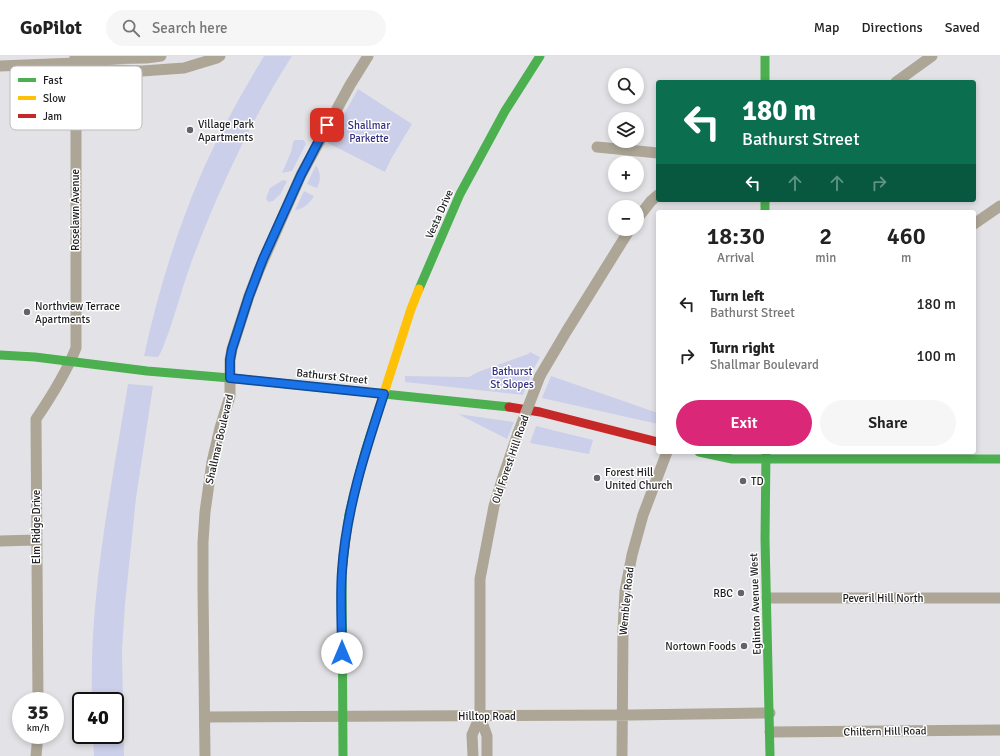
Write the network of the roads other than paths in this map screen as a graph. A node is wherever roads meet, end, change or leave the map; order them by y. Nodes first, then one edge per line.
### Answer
1 (161, 56) edge
2 (220, 56) edge
3 (368, 56) edge
4 (540, 56) edge
5 (765, 56) edge
6 (932, 56) edge
7 (75, 60) edge
8 (0, 66) edge
9 (87, 66) edge
10 (142, 71) edge
11 (765, 80) edge
12 (899, 80) edge
13 (75, 130) edge
14 (597, 147) dead end
15 (656, 153) edge
16 (656, 197) edge
17 (1000, 206) edge
18 (644, 210) edge
19 (976, 223) edge
20 (626, 236) edge
21 (0, 355) edge
22 (70, 362) junction
23 (230, 378) junction
24 (384, 394) junction
25 (656, 441) edge
26 (666, 454) edge
27 (710, 454) edge
28 (766, 456) edge
29 (898, 456) edge
30 (1000, 459) edge
31 (36, 540) junction
32 (0, 541) edge
33 (767, 598) junction
34 (1000, 598) edge
35 (38, 692) edge
36 (770, 713) junction
37 (480, 716) junction
38 (622, 716) junction
39 (343, 717) junction
40 (205, 718) junction
41 (1000, 730) edge
42 (770, 732) junction
43 (37, 744) edge
44 (36, 756) edge
45 (205, 756) edge
46 (343, 756) edge
47 (473, 756) edge
48 (487, 756) edge
49 (622, 756) edge
50 (770, 756) edge

1 - 7 street
2 - 10 street
3 - 23 street, Shallmar Boulevard
4 - 24 main road, Vesta Drive
5 - 11 main road
6 - 12 street
7 - 8 street
7 - 9 street
13 - 22 street, Roselawn Avenue
14 - 15 street
16 - 18 street
17 - 19 street
20 - 37 street, Old Forest Hill Road, bridge
21 - 22 main road, Bathurst Street
22 - 23 main road, Bathurst Street
22 - 31 street, Elm Ridge Drive
23 - 24 main road, Bathurst Street
23 - 40 street, Shallmar Boulevard
24 - 25 main road, Bathurst Street
24 - 39 main road, Vesta Drive
26 - 38 street, Wembley Road
27 - 28 main road
28 - 29 main road
28 - 33 main road, Eglinton Avenue West
29 - 30 main road
31 - 32 street
31 - 35 street, Elm Ridge Drive
33 - 34 street, Peveril Hill North
33 - 36 main road, Eglinton Avenue West
36 - 38 street, Hilltop Road
36 - 42 main road, Eglinton Avenue West
37 - 38 street, Hilltop Road
37 - 39 street, Hilltop Road
37 - 47 street, Old Forest Hill Road
37 - 48 street, Old Forest Hill Road
38 - 49 street, Wembley Road
39 - 40 street, Hilltop Road
39 - 46 main road, Vesta Drive
40 - 45 street, Shallmar Boulevard
41 - 42 street, Chiltern Hill Road
42 - 50 main road, Eglinton Avenue West
43 - 44 street

